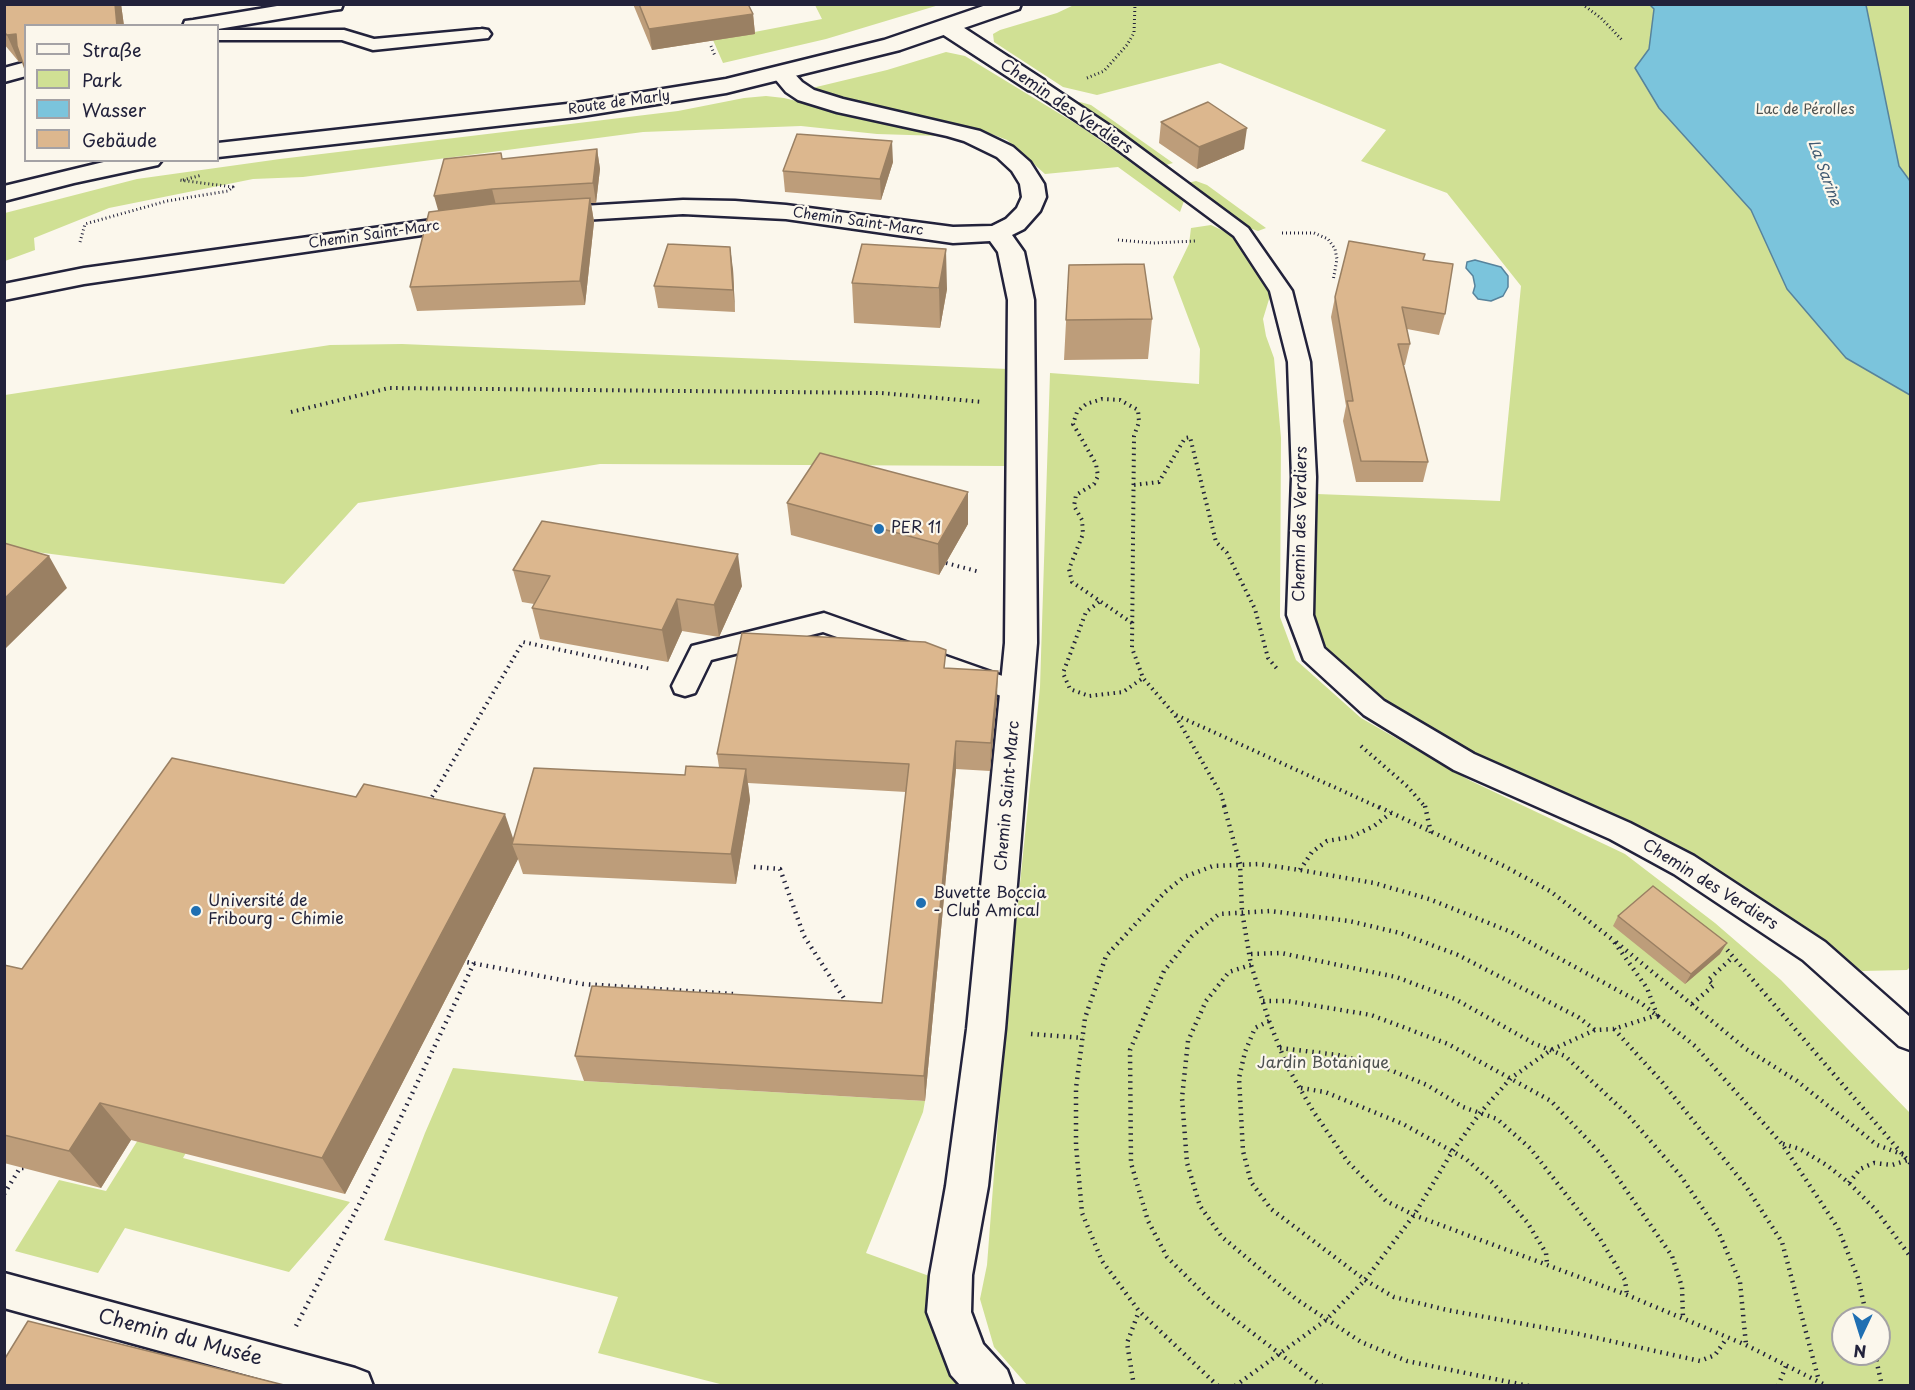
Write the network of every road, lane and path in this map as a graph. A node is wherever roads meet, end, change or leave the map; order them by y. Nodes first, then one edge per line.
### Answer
1 (333, 4) edge
2 (1011, 4) edge
3 (1135, 4) edge
4 (1582, 4) edge
5 (206, 24) edge
6 (947, 27) junction
7 (482, 34) dead end
8 (219, 35) edge
9 (1622, 40) dead end
10 (24, 70) edge
11 (782, 74) junction
12 (4, 75) edge
13 (1085, 78) dead end
14 (1036, 85) joint
15 (219, 150) edge
16 (140, 162) edge
17 (186, 182) dead end
18 (4, 195) edge
19 (520, 216) edge
20 (486, 219) edge
21 (997, 233) junction
22 (1118, 240) dead end
23 (1205, 241) dead end
24 (80, 242) dead end
25 (1250, 243) junction
26 (1333, 281) dead end
27 (4, 292) edge
28 (1020, 405) junction
29 (291, 412) dead end
30 (1134, 485) junction
31 (1099, 602) junction
32 (1132, 623) junction
33 (1282, 674) dead end
34 (1143, 678) junction
35 (687, 682) joint
36 (1018, 692) junction
37 (1176, 715) junction
38 (1356, 742) dead end
39 (424, 810) edge
40 (1391, 813) junction
41 (1431, 833) junction
42 (1240, 864) junction
43 (754, 867) dead end
44 (1300, 870) junction
45 (1242, 911) junction
46 (1612, 939) junction
47 (1719, 941) edge
48 (1251, 954) junction
49 (1733, 957) junction
50 (459, 960) dead end
51 (474, 963) junction
52 (1251, 965) junction
53 (737, 995) edge
54 (1263, 1001) junction
55 (847, 1003) edge
56 (1692, 1004) junction
57 (1657, 1015) junction
58 (1269, 1021) junction
59 (986, 1029) junction
60 (1614, 1029) junction
61 (1595, 1030) junction
62 (1911, 1036) edge
63 (1083, 1038) junction
64 (1279, 1048) junction
65 (1551, 1050) junction
66 (1511, 1078) junction
67 (1301, 1088) junction
68 (1480, 1113) junction
69 (1782, 1144) junction
70 (1452, 1152) junction
71 (1904, 1155) junction
72 (1909, 1161) edge
73 (25, 1168) edge
74 (1849, 1183) junction
75 (4, 1194) edge
76 (1414, 1215) junction
77 (1911, 1256) edge
78 (1547, 1264) junction
79 (1365, 1280) junction
80 (4, 1290) edge
81 (1627, 1295) junction
82 (1864, 1306) edge
83 (1139, 1311) junction
84 (1683, 1319) junction
85 (1326, 1320) junction
86 (1727, 1338) junction
87 (1746, 1345) junction
88 (1280, 1355) junction
89 (276, 1364) junction
90 (1786, 1366) junction
91 (1878, 1366) edge
92 (1819, 1382) junction
93 (355, 1386) edge
94 (991, 1386) edge
95 (1134, 1386) edge
96 (1218, 1386) edge
97 (1235, 1386) edge
98 (1322, 1386) edge
99 (1529, 1386) edge
100 (1778, 1386) edge
101 (1827, 1386) edge
102 (1882, 1386) edge

1 - 5 street
2 - 6 street, Route de Marly
3 - 13 path
4 - 9 path
6 - 11 street, Route de Marly
6 - 14 street, Chemin des Verdiers
7 - 8 lane
10 - 12 street
11 - 15 street, Route de Marly
11 - 21 street
14 - 25 lane, Chemin des Verdiers
16 - 18 street
17 - 24 path
19 - 21 street, Chemin Saint-Marc
20 - 27 street, Chemin Saint-Marc
21 - 28 street, Chemin Saint-Marc
22 - 23 path
25 - 26 path
25 - 62 lane, Chemin des Verdiers
28 - 29 path
28 - 36 street, Chemin Saint-Marc
30 - 31 path
30 - 32 path
30 - 33 path
31 - 32 path
31 - 34 path
32 - 34 path
34 - 37 path
35 - 36 lane
35 - 39 path
36 - 59 street, Chemin Saint-Marc
37 - 40 path
37 - 42 path
38 - 41 path
40 - 41 path
40 - 44 path
41 - 46 path
42 - 44 path
42 - 45 path
42 - 63 path
43 - 55 path
44 - 57 path
45 - 48 path
45 - 61 path
45 - 88 path
46 - 56 path
46 - 57 path
47 - 49 path
48 - 52 path
48 - 65 path
49 - 56 path
49 - 71 path
50 - 51 path
51 - 53 path
51 - 89 path
52 - 54 path
52 - 85 path
54 - 58 path
54 - 66 path
56 - 71 path
57 - 60 path
57 - 69 path
58 - 64 path
58 - 79 path
59 - 63 path
59 - 94 street, Chemin Saint-Marc
60 - 61 path
60 - 92 path
61 - 65 path
63 - 83 path
64 - 67 path
64 - 68 path
65 - 66 path
65 - 87 path
66 - 68 path
66 - 84 path
67 - 70 path
67 - 76 path
68 - 70 path
68 - 81 path
69 - 74 path
69 - 82 path
70 - 76 path
70 - 78 path
71 - 72 path
72 - 74 path
73 - 75 path
74 - 77 path
76 - 78 path
76 - 79 path
78 - 81 path
79 - 85 path
79 - 86 path
80 - 89 lane, Chemin du Musée
81 - 84 path
83 - 95 path
83 - 96 path
84 - 86 path
85 - 88 path
85 - 99 path
86 - 87 path
87 - 90 path
88 - 97 path
88 - 98 path
89 - 93 lane, Chemin du Musée
90 - 92 path
90 - 100 path
91 - 102 path
92 - 101 path

